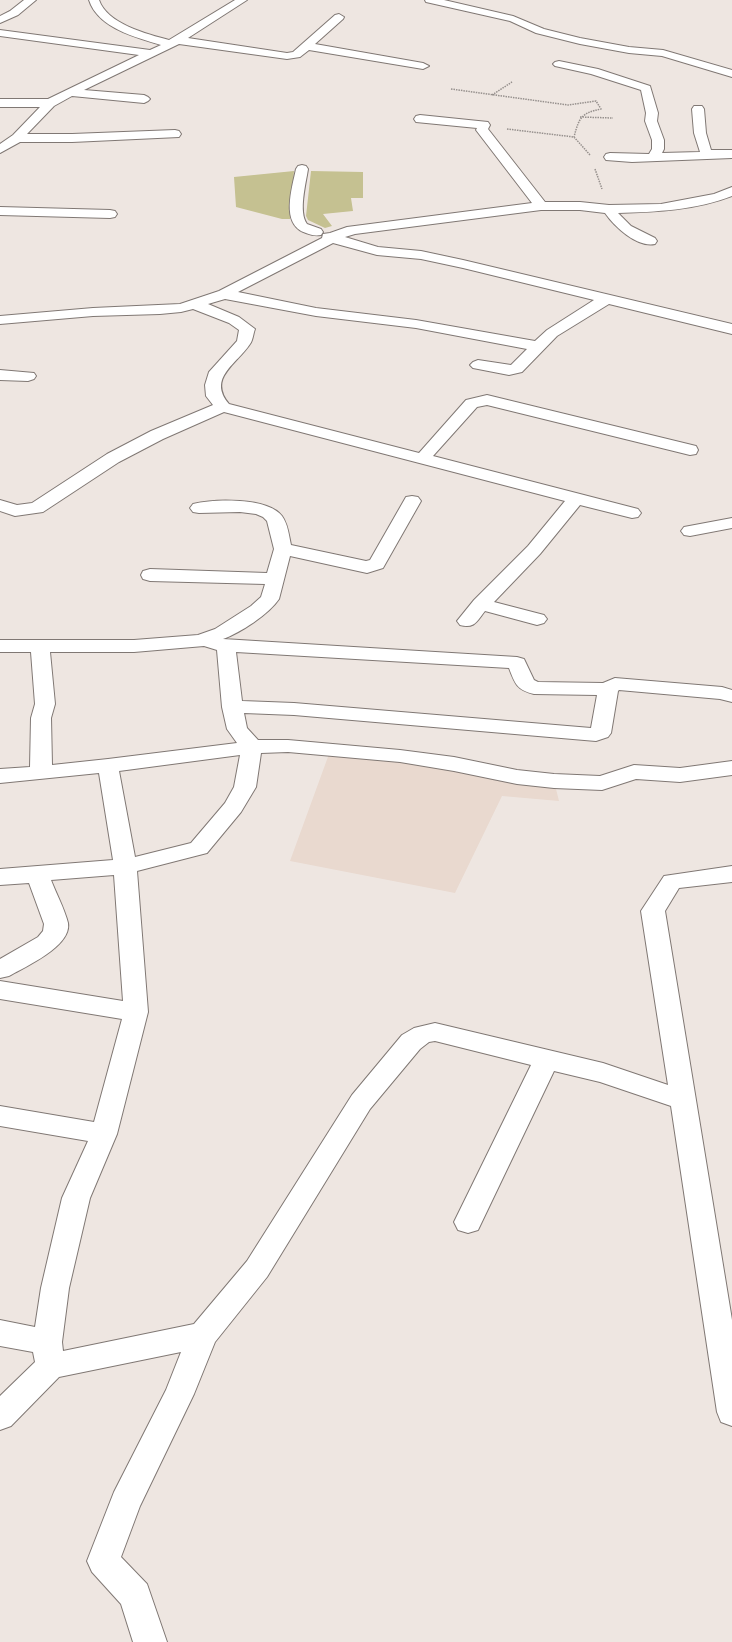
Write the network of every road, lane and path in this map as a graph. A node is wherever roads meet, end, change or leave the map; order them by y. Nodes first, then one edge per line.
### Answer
1 (31, 0) edge
2 (94, 0) edge
3 (242, 0) edge
4 (430, 0) edge
5 (486, 1) edge
6 (469, 10) junction
7 (339, 17) dead end
8 (0, 20) edge
9 (0, 33) edge
10 (174, 42) junction
11 (307, 46) junction
12 (151, 52) junction
13 (559, 64) dead end
14 (424, 66) dead end
15 (732, 74) edge
16 (512, 82) dead end
17 (451, 89) dead end
18 (70, 92) junction
19 (492, 95) junction
20 (144, 99) dead end
21 (0, 103) edge
22 (50, 103) junction
23 (698, 109) dead end
24 (580, 117) junction
25 (613, 118) dead end
26 (420, 119) dead end
27 (484, 126) junction
28 (175, 134) dead end
29 (574, 137) junction
30 (17, 138) junction
31 (0, 149) edge
32 (732, 154) edge
33 (708, 155) junction
34 (610, 157) joint
35 (654, 157) junction
36 (302, 169) dead end
37 (595, 169) dead end
38 (732, 191) edge
39 (541, 206) junction
40 (609, 209) junction
41 (0, 211) edge
42 (110, 214) dead end
43 (324, 235) junction
44 (650, 241) dead end
45 (224, 294) junction
46 (606, 299) junction
47 (194, 304) junction
48 (0, 320) edge
49 (732, 330) edge
50 (538, 346) junction
51 (478, 365) dead end
52 (0, 375) edge
53 (28, 376) dead end
54 (223, 407) junction
55 (690, 450) dead end
56 (422, 459) junction
57 (576, 499) junction
58 (412, 501) dead end
59 (0, 505) edge
60 (199, 508) dead end
61 (632, 512) dead end
62 (732, 523) edge
63 (690, 531) dead end
64 (283, 549) junction
65 (150, 575) dead end
66 (274, 579) junction
67 (481, 604) junction
68 (537, 619) dead end
69 (467, 621) dead end
70 (201, 641) junction
71 (0, 646) edge
72 (40, 646) junction
73 (226, 646) junction
74 (608, 689) junction
75 (732, 696) edge
76 (232, 707) junction
77 (252, 747) junction
78 (108, 766) junction
79 (732, 768) edge
80 (41, 773) junction
81 (0, 776) edge
82 (125, 867) junction
83 (732, 874) edge
84 (37, 875) junction
85 (0, 876) edge
86 (0, 970) edge
87 (0, 990) edge
88 (136, 1012) junction
89 (547, 1059) junction
90 (682, 1100) junction
91 (0, 1116) edge
92 (104, 1134) junction
93 (468, 1222) dead end
94 (0, 1333) edge
95 (203, 1335) junction
96 (48, 1354) junction
97 (732, 1412) edge
98 (0, 1416) edge
99 (150, 1642) edge

1 - 8 street
2 - 10 street
3 - 10 street
4 - 6 street
5 - 6 street
6 - 15 street
7 - 11 street
9 - 12 street
10 - 11 street
10 - 12 street
11 - 14 street
12 - 18 street
13 - 35 street
16 - 19 path
17 - 19 path
18 - 20 street
18 - 22 street
19 - 24 path
21 - 22 street
22 - 30 street
23 - 33 street
24 - 25 path
24 - 29 path
26 - 27 street
27 - 29 path
27 - 39 street
28 - 30 street
29 - 34 path
30 - 31 street
32 - 33 street
33 - 35 street
34 - 35 street
36 - 43 street
37 - 40 path
38 - 40 street
39 - 40 street
39 - 43 street
40 - 44 street
41 - 42 street
43 - 45 street
43 - 46 street
45 - 47 street
45 - 50 street
46 - 49 street
46 - 50 street
47 - 48 street
47 - 54 street
50 - 51 street
52 - 53 street
54 - 56 street
54 - 59 street
55 - 56 street
56 - 57 street
57 - 61 street
57 - 67 street
58 - 64 street
60 - 64 street
62 - 63 street
64 - 66 street
65 - 66 street
66 - 70 street
67 - 68 street
67 - 69 street
70 - 72 street
70 - 73 street
71 - 72 street
72 - 80 street
73 - 74 street
73 - 76 street
74 - 75 street
74 - 76 street
76 - 77 street
77 - 78 street
77 - 79 street
77 - 82 street
78 - 80 street
78 - 82 street
80 - 81 street
82 - 84 street
82 - 88 street
83 - 90 street
84 - 85 street
84 - 86 street
87 - 88 street
88 - 92 street
89 - 90 street
89 - 93 street
89 - 95 street
90 - 97 street
91 - 92 street
92 - 96 street
94 - 96 street
95 - 96 street
95 - 99 street
96 - 98 street

